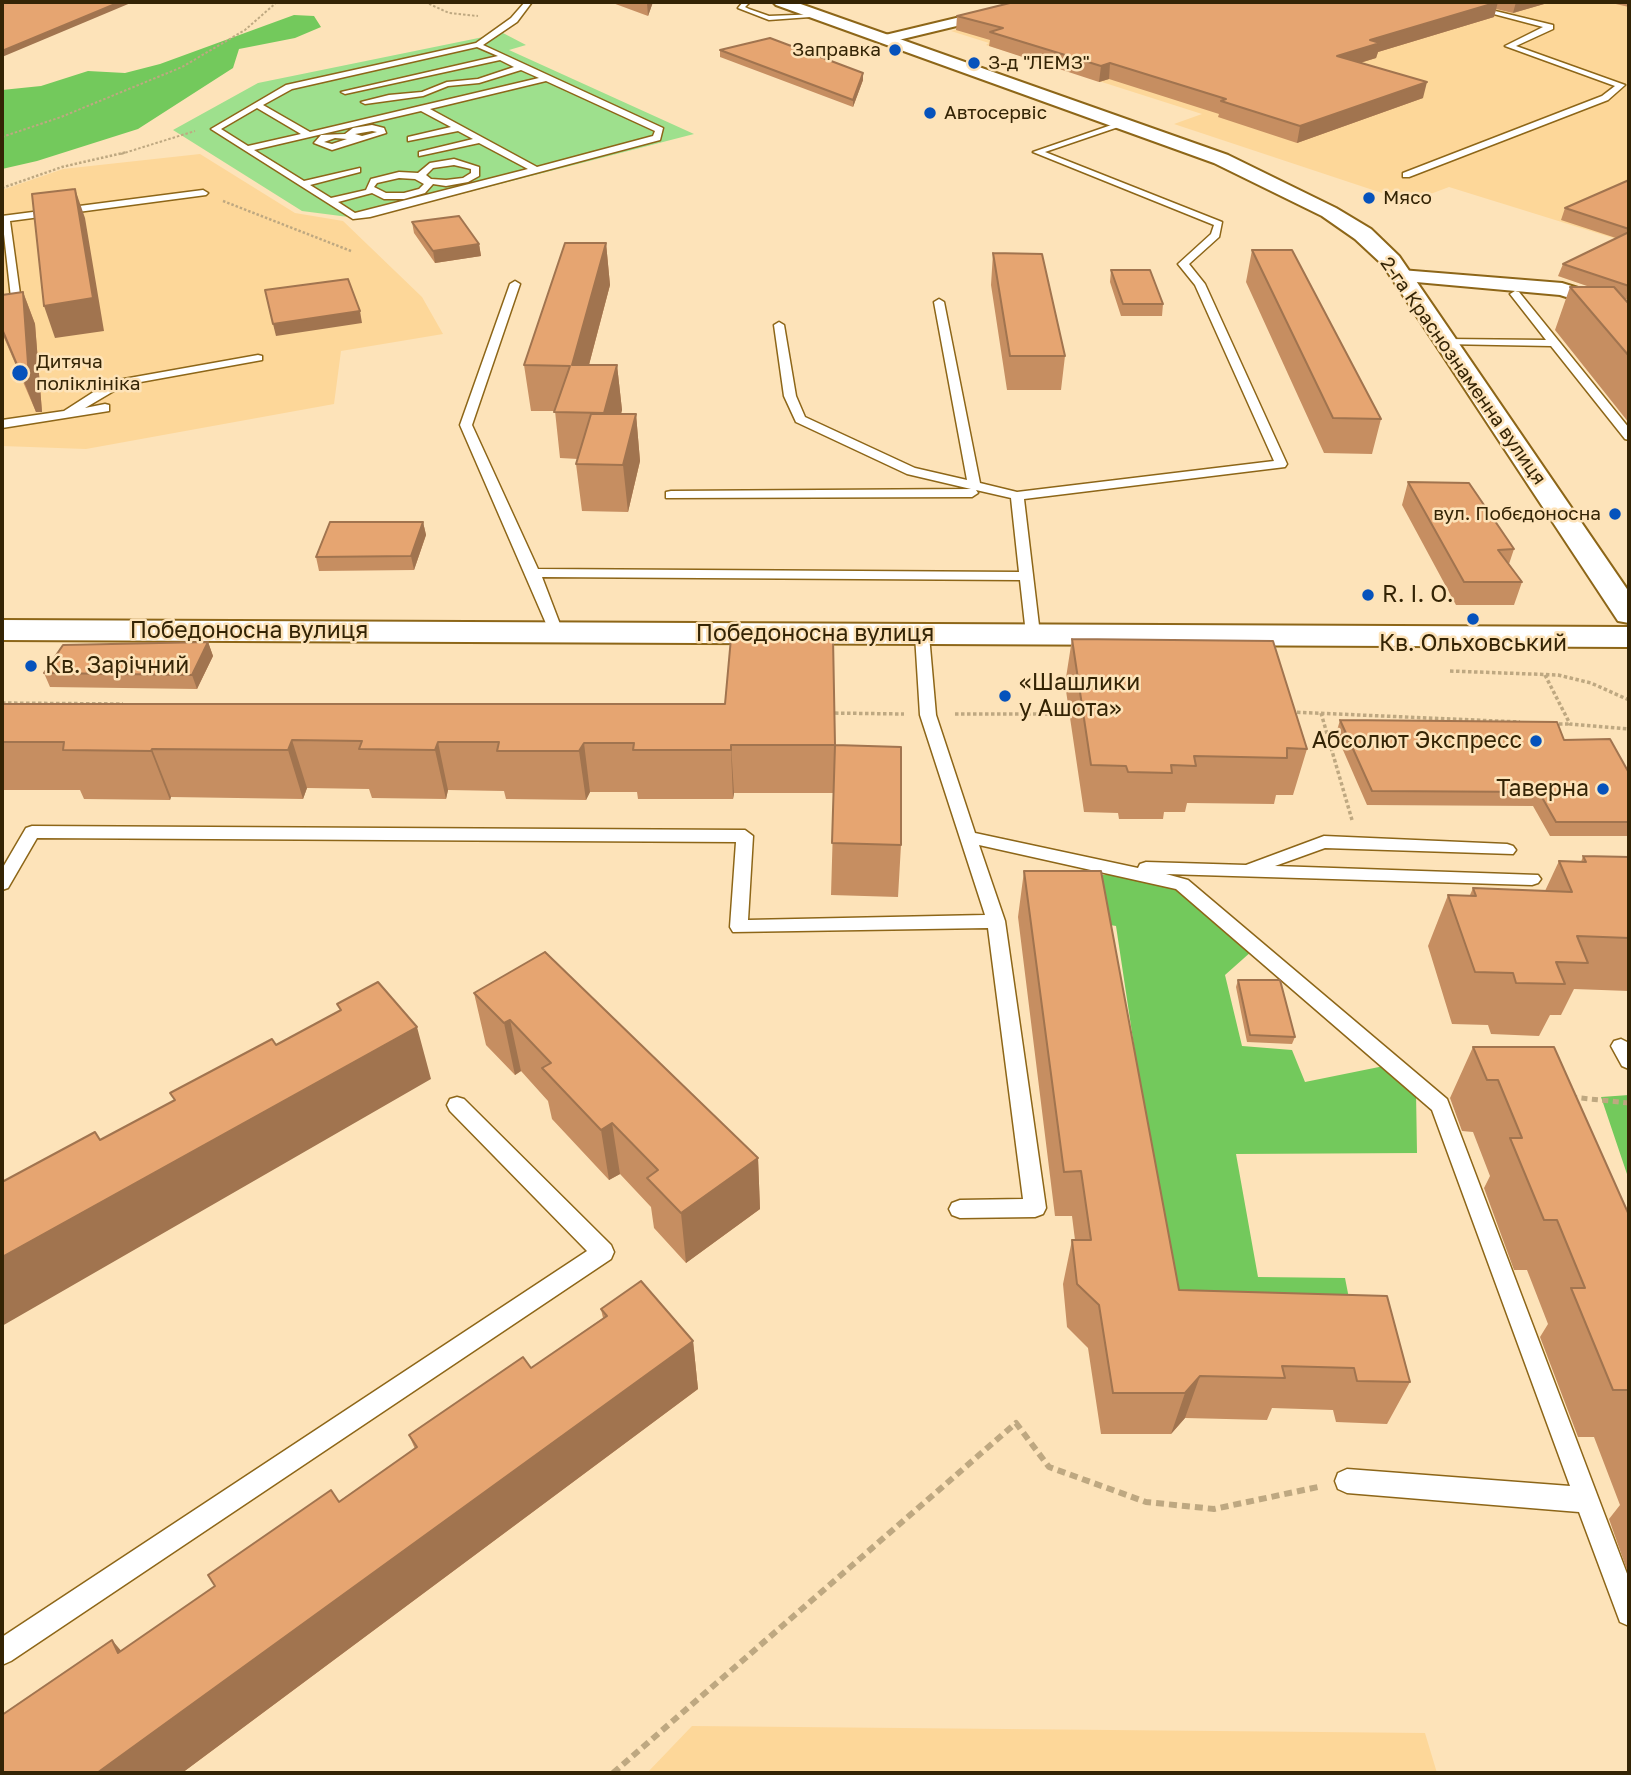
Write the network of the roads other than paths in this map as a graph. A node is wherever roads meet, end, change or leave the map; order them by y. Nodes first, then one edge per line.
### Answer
1 (529, 2) edge
2 (747, 2) edge
3 (781, 2) edge
4 (1039, 2) edge
5 (1451, 2) edge
6 (820, 16) junction
7 (886, 39) junction
8 (478, 45) junction
9 (501, 58) junction
10 (517, 66) junction
11 (546, 79) junction
12 (320, 80) junction
13 (452, 88) dead end
14 (345, 92) junction
15 (468, 97) junction
16 (362, 101) junction
17 (257, 104) junction
18 (422, 108) junction
19 (391, 115) junction
20 (438, 117) junction
21 (426, 119) dead end
22 (1126, 123) junction
23 (392, 127) dead end
24 (459, 128) junction
25 (309, 135) junction
26 (411, 139) dead end
27 (480, 140) junction
28 (308, 147) dead end
29 (248, 149) junction
30 (422, 154) dead end
31 (274, 156) dead end
32 (262, 158) junction
33 (513, 158) junction
34 (500, 161) dead end
35 (488, 164) dead end
36 (475, 167) junction
37 (357, 170) dead end
38 (536, 170) junction
39 (1406, 176) dead end
40 (423, 178) junction
41 (303, 184) junction
42 (371, 191) junction
43 (202, 193) road end
44 (331, 201) junction
45 (4, 219) edge
46 (1401, 276) junction
47 (515, 284) dead end
48 (1516, 294) dead end
49 (939, 302) dead end
50 (1629, 312) edge
51 (18, 321) edge
52 (779, 325) dead end
53 (1446, 342) junction
54 (1554, 343) junction
55 (258, 358) dead end
56 (105, 408) dead end
57 (67, 414) junction
58 (2, 424) edge
59 (1629, 436) edge
60 (974, 486) junction
61 (999, 492) junction
62 (671, 495) dead end
63 (1017, 496) junction
64 (533, 573) junction
65 (1026, 576) junction
66 (1629, 614) edge
67 (2, 630) edge
68 (556, 632) junction
69 (1033, 634) junction
70 (922, 635) junction
71 (1629, 637) edge
72 (968, 837) junction
73 (1507, 850) dead end
74 (1104, 867) junction
75 (1240, 871) junction
76 (1532, 879) dead end
77 (2, 884) edge
78 (996, 921) junction
79 (457, 1105) dead end
80 (960, 1209) dead end
81 (1347, 1480) road end
82 (1587, 1500) junction
83 (1629, 1613) edge
84 (2, 1652) edge

1 - 8 lane
2 - 6 lane
3 - 6 street, 2-га Краснознаменна вулиця
4 - 7 street
5 - 39 lane
6 - 7 street, 2-га Краснознаменна вулиця
7 - 22 street, 2-га Краснознаменна вулиця
8 - 9 lane
8 - 12 lane
9 - 10 lane
9 - 14 lane
10 - 11 lane
10 - 16 lane
11 - 15 lane
11 - 38 lane
12 - 14 lane
12 - 17 lane
13 - 15 lane
14 - 16 lane
15 - 18 lane
16 - 19 lane
17 - 25 lane
17 - 29 lane
18 - 19 lane
18 - 20 lane
19 - 25 lane
20 - 21 lane
20 - 24 lane
22 - 46 street, 2-га Краснознаменна вулиця
22 - 63 lane
23 - 28 lane
24 - 26 lane
24 - 27 lane
25 - 29 lane
27 - 30 lane
27 - 33 lane
29 - 32 lane
31 - 32 lane
32 - 41 lane
33 - 34 lane
33 - 38 lane
35 - 36 lane
36 - 40 lane
36 - 40 lane
37 - 41 lane
38 - 44 lane
40 - 42 lane
40 - 42 lane
41 - 44 lane
42 - 44 lane
43 - 45 lane
45 - 51 lane
46 - 50 street
46 - 53 street, 2-га Краснознаменна вулиця
47 - 64 lane
48 - 54 lane
49 - 60 lane
52 - 60 lane
53 - 54 lane
53 - 66 street, 2-га Краснознаменна вулиця
54 - 59 lane
55 - 57 lane
56 - 57 lane
57 - 58 lane
60 - 61 lane
61 - 62 lane
61 - 63 lane
63 - 65 lane
64 - 65 lane
64 - 68 lane
65 - 69 lane
67 - 68 street, Победоносна вулиця
68 - 70 street, Победоносна вулиця
69 - 70 street, Победоносна вулиця
69 - 71 street, Победоносна вулиця
70 - 72 lane
72 - 74 lane
72 - 78 lane
73 - 75 lane
74 - 75 lane
74 - 82 lane
75 - 76 lane
77 - 78 lane
78 - 80 lane
79 - 84 lane
81 - 82 lane
82 - 83 lane

